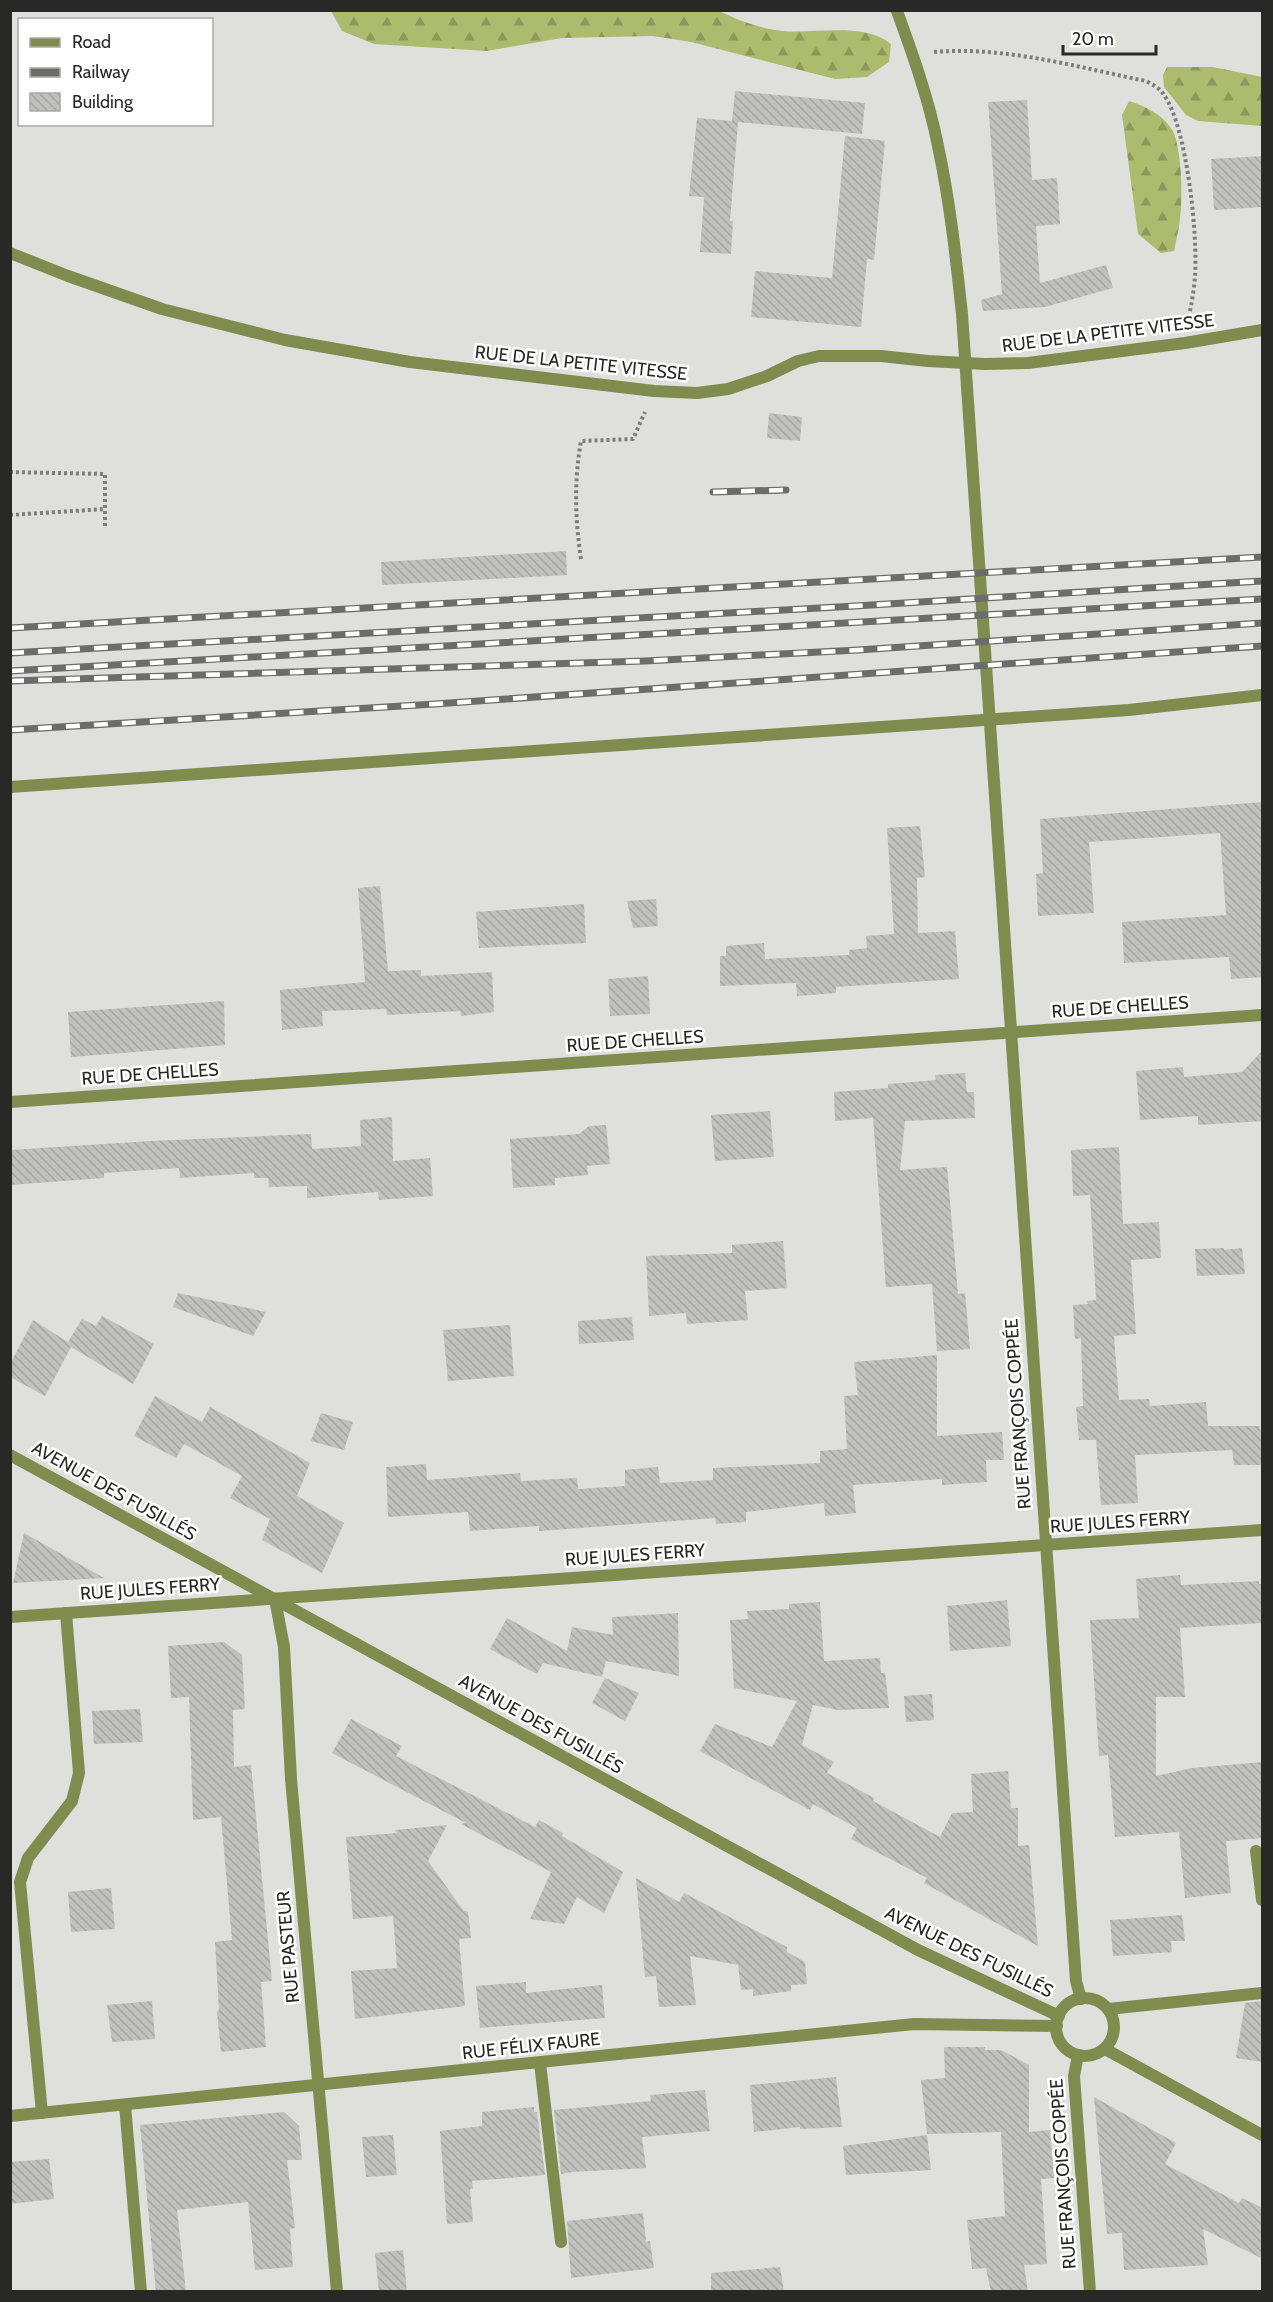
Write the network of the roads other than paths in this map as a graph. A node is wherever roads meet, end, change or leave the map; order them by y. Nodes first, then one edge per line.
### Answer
1 (897, 10) edge
2 (10, 253) edge
3 (1263, 330) edge
4 (1263, 695) edge
5 (10, 787) edge
6 (1263, 1015) edge
7 (1010, 1032) junction
8 (10, 1102) edge
9 (10, 1455) edge
10 (1263, 1530) edge
11 (1046, 1545) junction
12 (275, 1599) junction
13 (66, 1613) junction
14 (10, 1617) edge
15 (1256, 1851) dead end
16 (1263, 1900) edge
17 (1263, 1993) edge
18 (1081, 1999) junction
19 (1108, 2009) junction
20 (1058, 2021) junction
21 (1105, 2049) junction
22 (1078, 2055) junction
23 (540, 2063) junction
24 (319, 2086) junction
25 (125, 2105) junction
26 (42, 2113) junction
27 (10, 2116) edge
28 (1263, 2135) edge
29 (561, 2242) dead end
30 (141, 2292) edge
31 (337, 2292) edge
32 (1090, 2292) edge

1 - 7 street, RUE FRANÇOIS COPPÉE
2 - 3 street, RUE DE LA PETITE VITESSE
4 - 5 street
6 - 7 street, RUE DE CHELLES
7 - 8 street, RUE DE CHELLES
7 - 11 street, RUE FRANÇOIS COPPÉE
9 - 12 street, AVENUE DES FUSILLÉS
10 - 11 street, RUE JULES FERRY
11 - 12 street, RUE JULES FERRY
11 - 18 street, RUE FRANÇOIS COPPÉE
12 - 13 street, RUE JULES FERRY
12 - 20 street, AVENUE DES FUSILLÉS
12 - 24 street, RUE PASTEUR
13 - 14 street, RUE JULES FERRY
13 - 26 street
15 - 16 street
17 - 19 street
18 - 19 street
18 - 20 street
19 - 21 street
20 - 22 street
20 - 23 street, RUE FÉLIX FAURE
21 - 22 street
21 - 28 street
22 - 32 street, RUE FRANÇOIS COPPÉE
23 - 24 street, RUE FÉLIX FAURE
23 - 29 street
24 - 25 street, RUE FÉLIX FAURE
24 - 31 street, RUE PASTEUR
25 - 26 street, RUE FÉLIX FAURE
25 - 30 street
26 - 27 street, RUE FÉLIX FAURE

